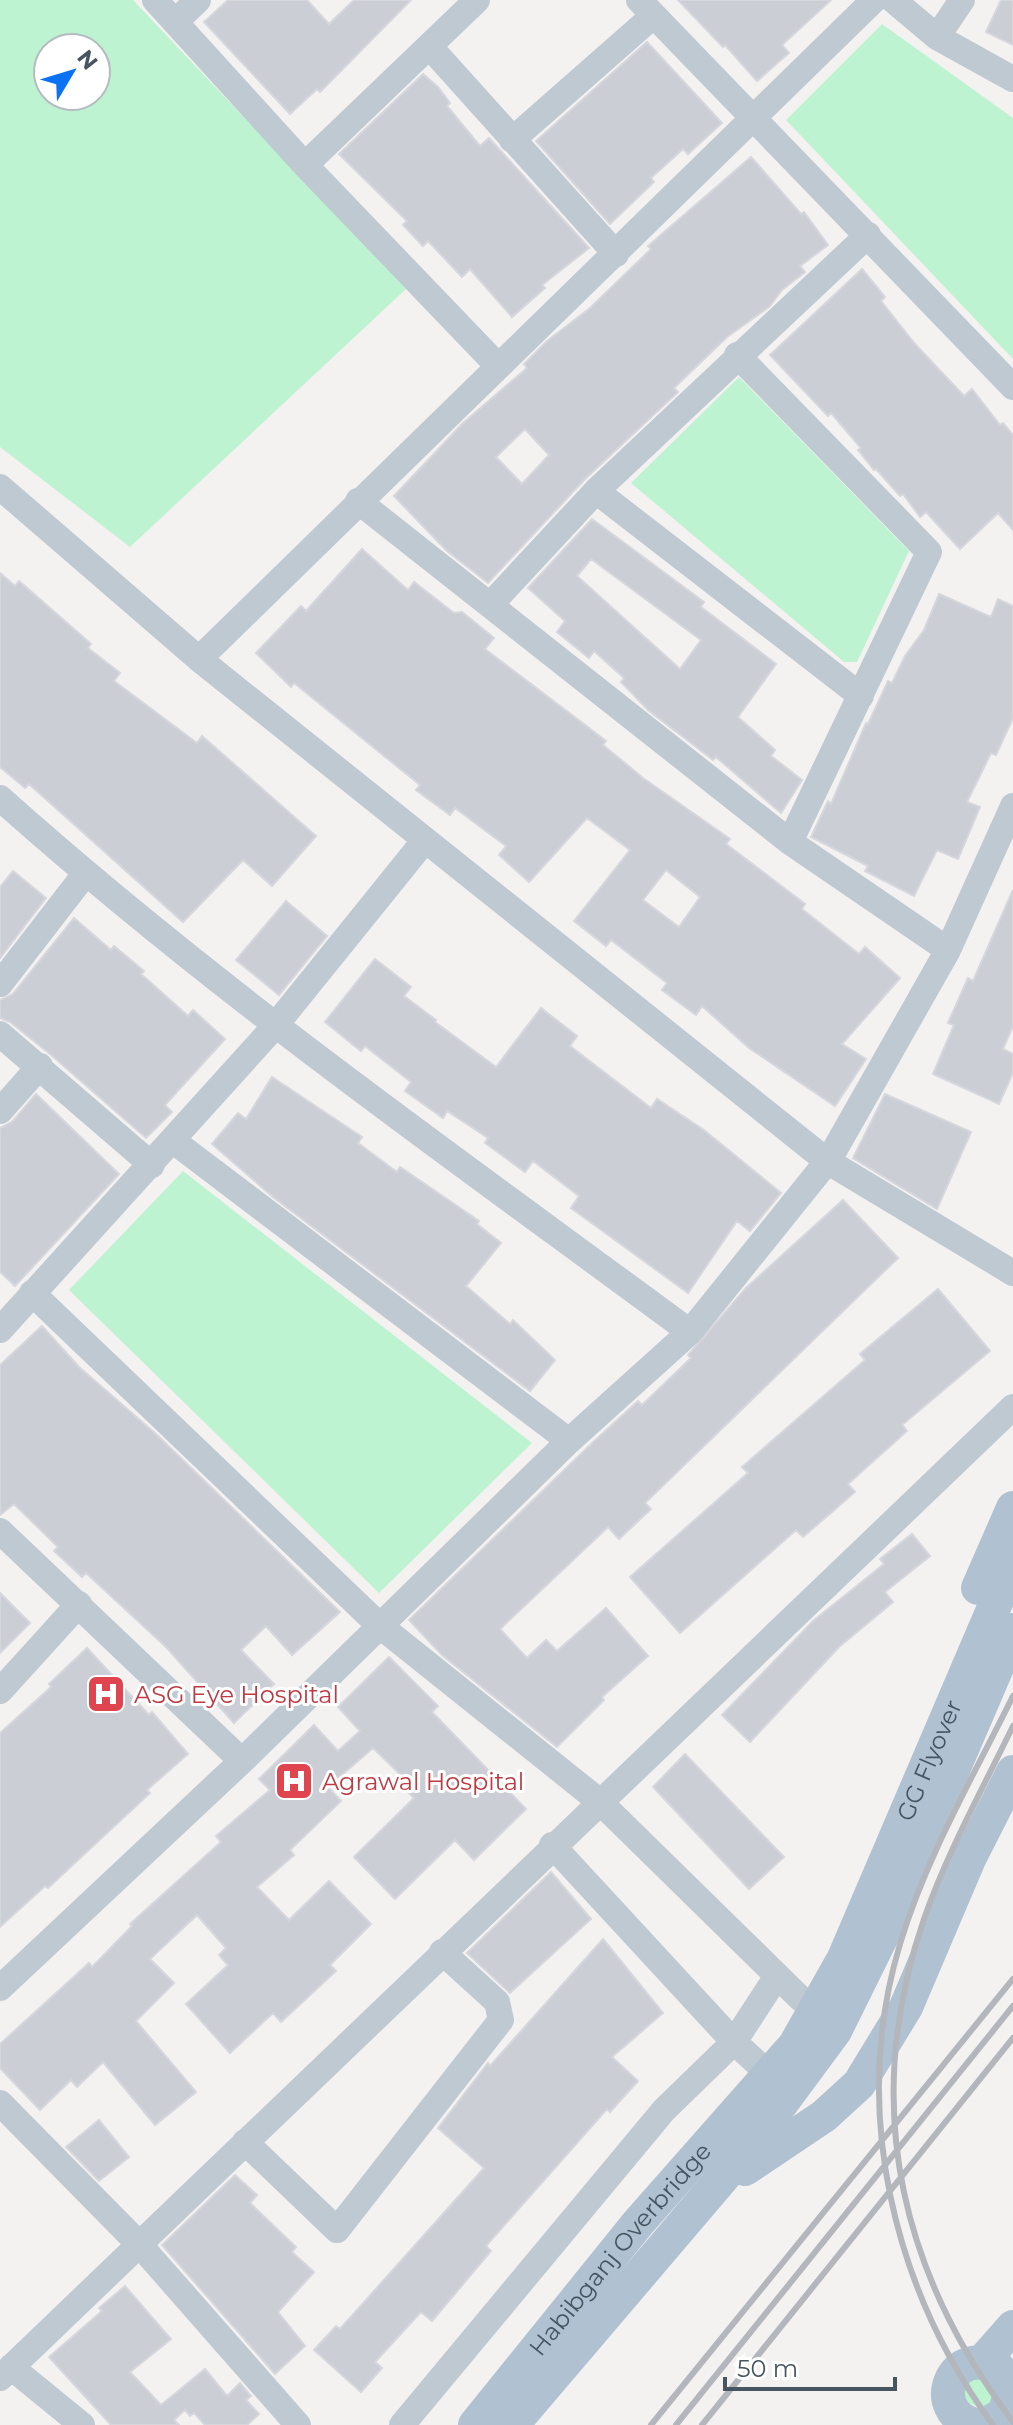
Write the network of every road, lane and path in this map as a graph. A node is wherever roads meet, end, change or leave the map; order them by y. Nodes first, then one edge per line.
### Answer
1 (155, 0) edge
2 (198, 0) edge
3 (477, 0) edge
4 (874, 0) edge
5 (893, 0) edge
6 (962, 0) edge
7 (646, 8) edge
8 (176, 21) junction
9 (937, 37) junction
10 (430, 47) junction
11 (1013, 79) edge
12 (752, 120) junction
13 (512, 140) junction
14 (305, 165) junction
15 (868, 235) junction
16 (616, 254) junction
17 (737, 355) junction
18 (498, 366) junction
19 (1013, 387) edge
20 (0, 487) edge
21 (596, 491) junction
22 (358, 501) junction
23 (490, 605) junction
24 (199, 659) junction
25 (861, 696) junction
26 (0, 798) edge
27 (1013, 806) edge
28 (425, 840) junction
29 (790, 842) junction
30 (85, 874) junction
31 (948, 950) junction
32 (0, 984) edge
33 (275, 1026) junction
34 (0, 1034) edge
35 (40, 1066) junction
36 (0, 1111) edge
37 (172, 1140) junction
38 (827, 1161) junction
39 (152, 1165) junction
40 (1013, 1273) edge
41 (32, 1293) junction
42 (0, 1330) edge
43 (690, 1332) junction
44 (1013, 1407) edge
45 (569, 1441) junction
46 (1013, 1508) edge
47 (0, 1531) edge
48 (1013, 1563) edge
49 (79, 1604) junction
50 (379, 1625) junction
51 (1013, 1630) edge
52 (0, 1691) edge
53 (242, 1761) junction
54 (1013, 1772) edge
55 (599, 1801) junction
56 (552, 1845) junction
57 (442, 1952) junction
58 (0, 1988) edge
59 (789, 1988) junction
60 (734, 2042) junction
61 (795, 2045) junction
62 (770, 2075) junction
63 (0, 2103) edge
64 (771, 2119) joint
65 (245, 2142) junction
66 (710, 2192) junction
67 (139, 2244) junction
68 (1013, 2327) edge
69 (982, 2362) junction
70 (6, 2373) edge
71 (948, 2391) junction
72 (1012, 2392) edge
73 (82, 2425) edge
74 (298, 2425) edge
75 (402, 2425) edge
76 (475, 2425) edge
77 (512, 2425) edge
78 (935, 2425) edge
79 (975, 2425) edge
80 (987, 2425) edge

1 - 8 street
2 - 8 street
3 - 10 street
4 - 12 street
5 - 9 street
6 - 9 street
7 - 12 street
7 - 13 street
8 - 14 street
9 - 11 street
10 - 13 street
10 - 14 street
12 - 15 street
12 - 16 street
13 - 16 street
14 - 18 street
15 - 17 street
15 - 19 street
16 - 18 street
17 - 21 street
17 - 25 street
18 - 22 street
20 - 24 street
21 - 23 street
21 - 25 street
22 - 23 street
22 - 24 street
23 - 29 street
24 - 28 street
25 - 29 street
26 - 30 street
27 - 31 street
28 - 33 street
28 - 38 street
29 - 31 street
30 - 32 street
30 - 33 street
31 - 38 street
33 - 37 street
33 - 43 street
34 - 35 street
35 - 36 street
35 - 39 street
37 - 39 street
37 - 45 street
38 - 40 street
38 - 43 street
39 - 41 street
41 - 42 street
41 - 50 street
43 - 45 street
44 - 55 street
45 - 50 street
46 - 59 main road
47 - 49 street
48 - 61 main road, GG Flyover
49 - 52 street
49 - 53 street
50 - 53 street
50 - 55 street
51 - 64 main road, GG Flyover
53 - 58 street
54 - 66 main road
55 - 56 street
55 - 59 street
56 - 57 street
56 - 60 street
57 - 65 street
57 - 65 street
59 - 60 street
59 - 61 main road
60 - 62 street
60 - 75 street
61 - 62 main road, Habibganj Overbridge
62 - 76 main road, Habibganj Overbridge
63 - 67 street
64 - 66 main road, Habibganj Overbridge
65 - 67 street
66 - 77 main road, Habibganj Overbridge
67 - 70 street
67 - 74 street
68 - 69 main road
69 - 71 main road
69 - 72 main road
70 - 73 street
71 - 78 main road
71 - 79 main road
72 - 80 main road

